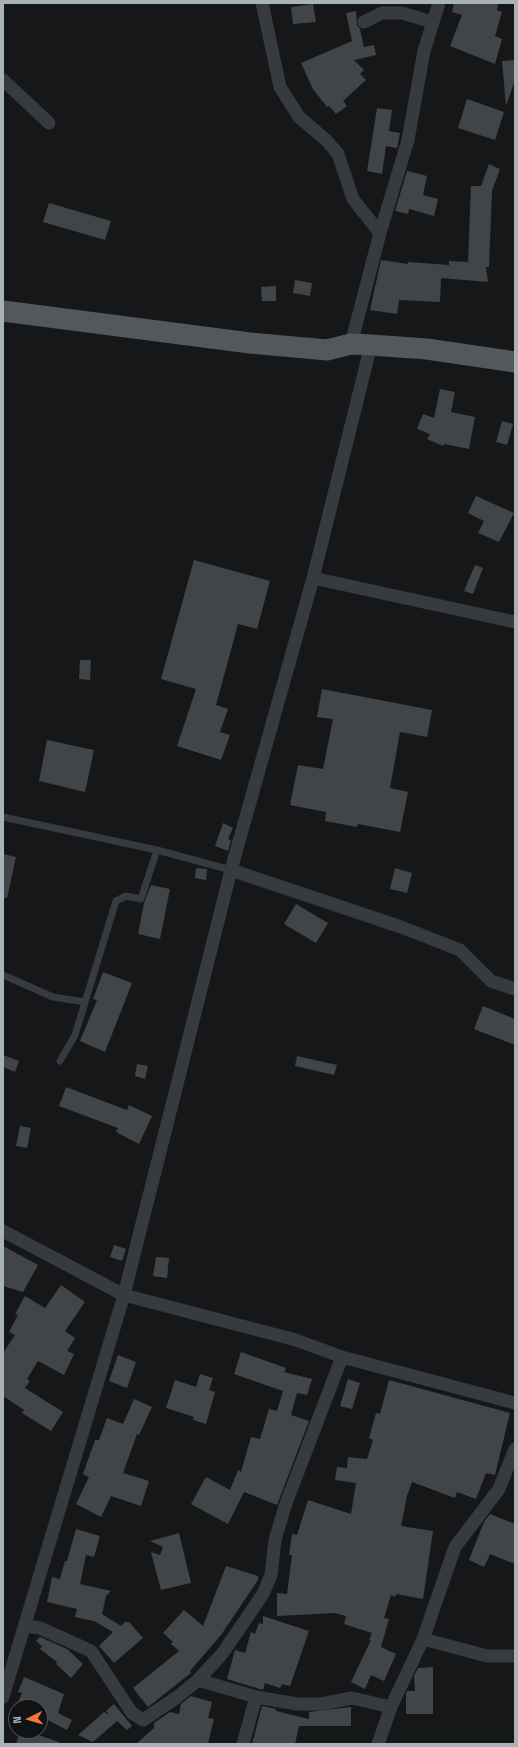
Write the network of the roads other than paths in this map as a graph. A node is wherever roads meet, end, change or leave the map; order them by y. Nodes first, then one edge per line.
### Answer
1 (262, 3) edge
2 (439, 3) edge
3 (364, 22) dead end
4 (432, 22) junction
5 (3, 80) edge
6 (50, 123) dead end
7 (380, 233) junction
8 (3, 311) edge
9 (361, 345) junction
10 (515, 362) edge
11 (313, 578) junction
12 (515, 622) edge
13 (3, 817) edge
14 (157, 850) junction
15 (231, 870) junction
16 (3, 975) edge
17 (515, 989) edge
18 (85, 1002) junction
19 (60, 1061) dead end
20 (3, 1231) edge
21 (124, 1294) junction
22 (342, 1357) junction
23 (515, 1401) edge
24 (515, 1450) edge
25 (26, 1626) junction
26 (423, 1639) junction
27 (515, 1656) edge
28 (198, 1680) junction
29 (3, 1697) edge
30 (256, 1697) junction
31 (391, 1707) junction
32 (243, 1744) edge
33 (378, 1744) edge

1 - 7 street
2 - 4 street
3 - 4 street
4 - 7 street
5 - 6 street
7 - 9 street
8 - 9 main road
9 - 10 main road
9 - 11 street
11 - 12 street
11 - 15 street
13 - 14 lane
14 - 15 lane
14 - 18 lane
15 - 17 street
15 - 21 street
16 - 18 lane
18 - 19 lane
20 - 21 street
21 - 22 street
21 - 25 street
22 - 23 street
22 - 28 street
24 - 26 street
25 - 28 street
25 - 29 street
26 - 27 street
26 - 31 street
28 - 30 street
30 - 31 street
30 - 32 street
31 - 33 street

